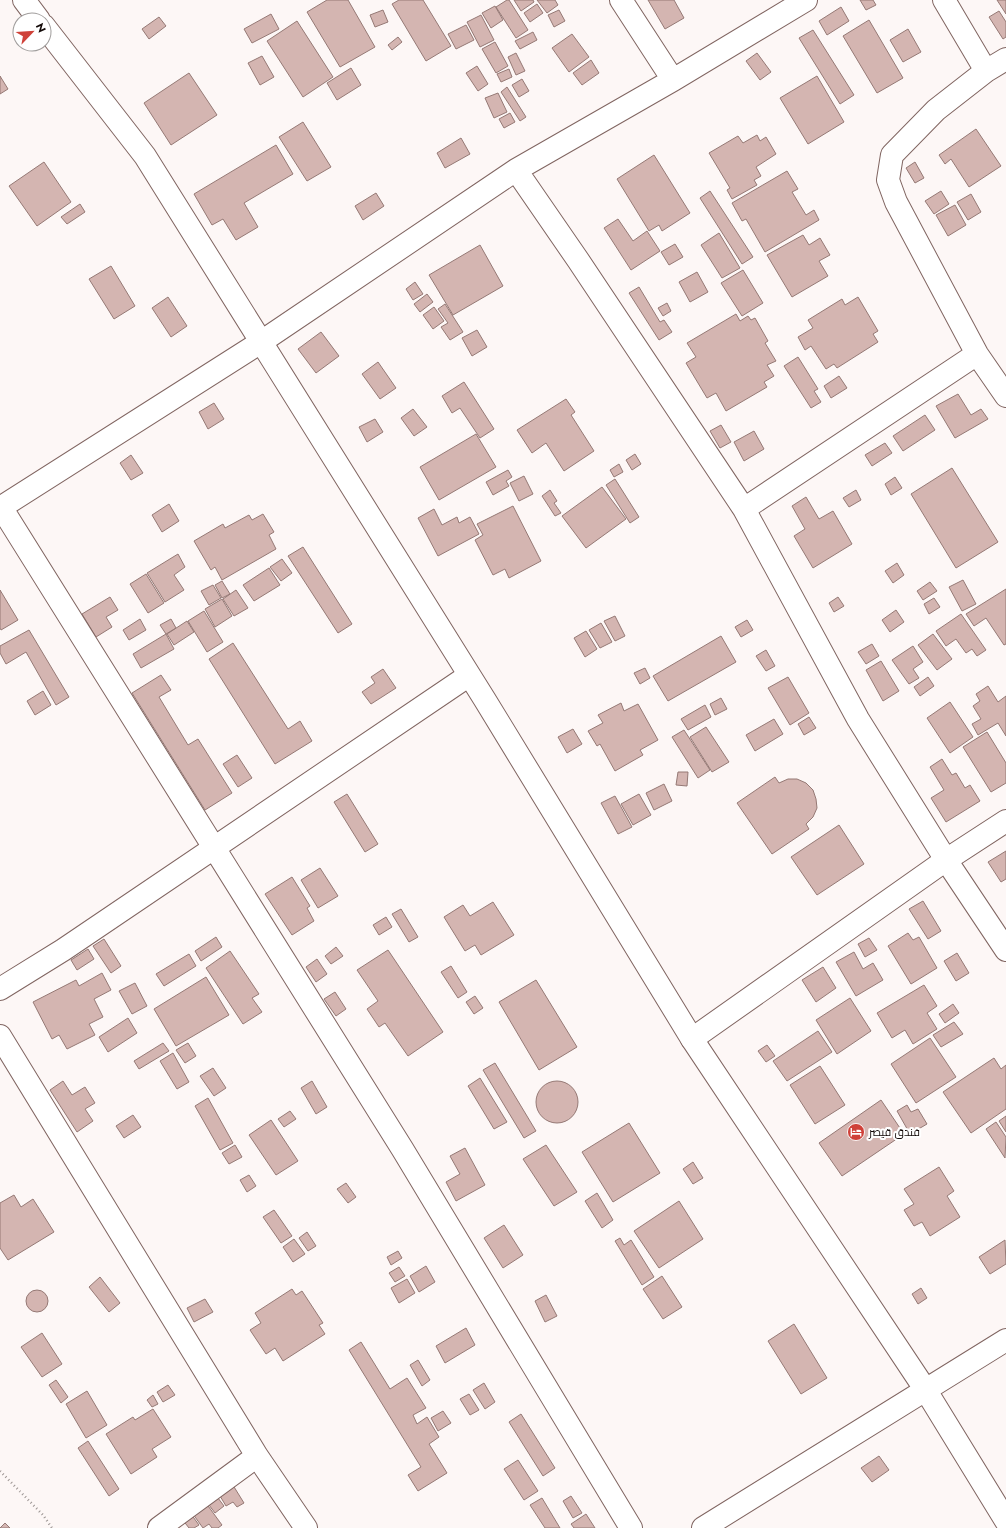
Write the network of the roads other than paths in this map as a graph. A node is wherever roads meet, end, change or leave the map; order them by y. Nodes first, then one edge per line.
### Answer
1 (621, 0) edge
2 (806, 0) edge
3 (944, 0) edge
4 (27, 1) edge
5 (34, 12) edge
6 (52, 36) edge
7 (1006, 59) edge
8 (986, 70) junction
9 (673, 80) junction
10 (516, 170) junction
11 (261, 342) junction
12 (977, 354) junction
13 (1006, 396) edge
14 (1, 508) edge
15 (744, 509) junction
16 (468, 676) junction
17 (1006, 821) edge
18 (212, 847) junction
19 (946, 860) junction
20 (1006, 950) edge
21 (0, 989) edge
22 (0, 1036) edge
23 (692, 1039) junction
24 (1006, 1340) edge
25 (925, 1389) junction
26 (257, 1456) junction
27 (1006, 1521) edge
28 (159, 1528) edge
29 (306, 1528) edge
30 (631, 1528) edge
31 (703, 1528) edge

1 - 9 street
2 - 9 street
3 - 8 street
4 - 5 street
6 - 11 street
7 - 8 street
8 - 12 street
9 - 10 street
10 - 11 street
10 - 15 street
11 - 14 street
11 - 16 street
12 - 13 street
12 - 15 street
14 - 18 street
15 - 19 street
16 - 18 street
16 - 23 street
17 - 19 street
18 - 21 street
18 - 30 street
19 - 20 street
19 - 23 street
22 - 26 street
23 - 25 street
24 - 25 street
25 - 27 street
25 - 31 street
26 - 28 street
26 - 29 street

